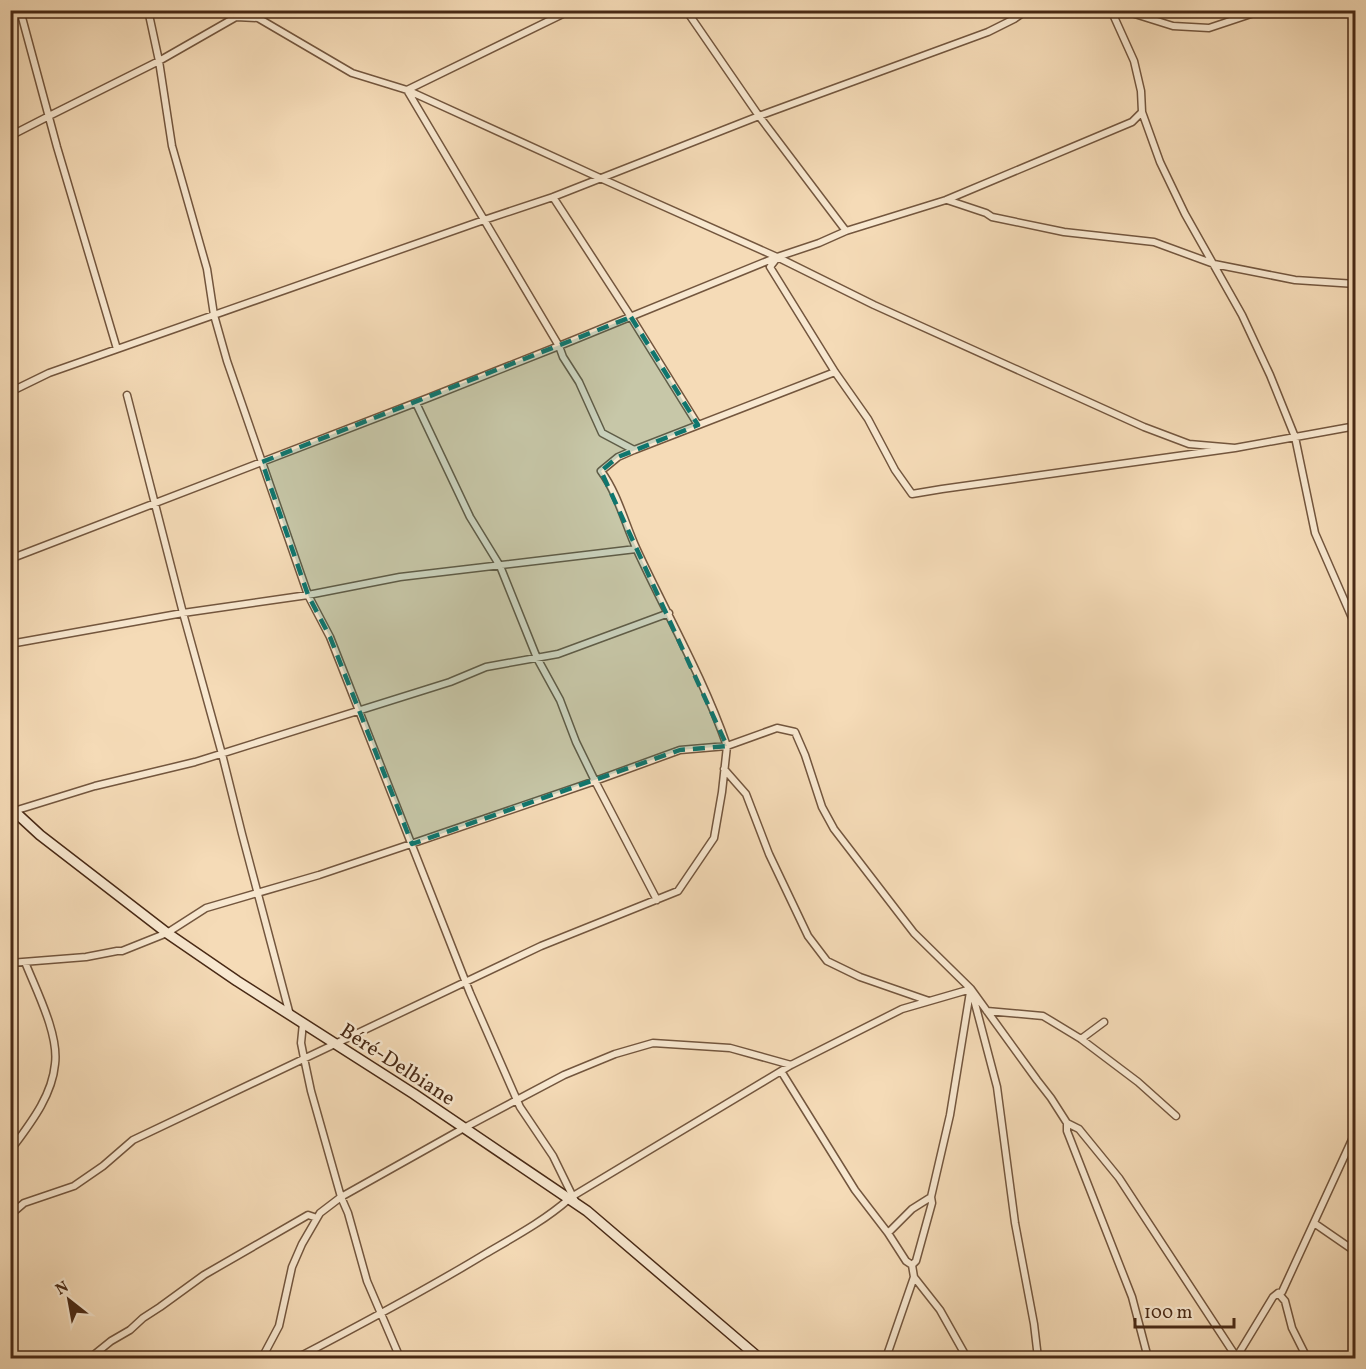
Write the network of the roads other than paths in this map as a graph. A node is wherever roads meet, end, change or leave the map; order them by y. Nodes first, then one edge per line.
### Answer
1 (20, 10) edge
2 (148, 10) edge
3 (267, 10) edge
4 (571, 10) edge
5 (686, 10) edge
6 (1027, 10) edge
7 (1111, 10) edge
8 (1122, 10) edge
9 (1263, 10) edge
10 (235, 14) edge
11 (258, 18) junction
12 (159, 61) junction
13 (407, 90) junction
14 (1142, 112) junction
15 (49, 116) junction
16 (759, 116) junction
17 (10, 136) edge
18 (600, 178) junction
19 (552, 197) junction
20 (946, 200) junction
21 (484, 220) junction
22 (846, 231) junction
23 (777, 257) junction
24 (1214, 264) junction
25 (1356, 284) edge
26 (214, 315) junction
27 (631, 317) junction
28 (559, 346) junction
29 (117, 349) junction
30 (834, 372) junction
31 (10, 392) edge
32 (127, 395) dead end
33 (416, 403) junction
34 (698, 425) junction
35 (1356, 426) edge
36 (1295, 437) junction
37 (1235, 448) junction
38 (634, 450) junction
39 (262, 462) junction
40 (155, 502) junction
41 (636, 549) junction
42 (10, 559) edge
43 (500, 566) junction
44 (308, 595) junction
45 (183, 613) junction
46 (669, 613) junction
47 (1356, 627) edge
48 (10, 644) edge
49 (537, 658) junction
50 (358, 710) junction
51 (727, 746) junction
52 (222, 754) junction
53 (724, 769) junction
54 (595, 781) junction
55 (12, 809) edge
56 (412, 844) junction
57 (258, 892) junction
58 (657, 900) junction
59 (167, 933) junction
60 (25, 962) junction
61 (10, 963) edge
62 (465, 982) junction
63 (971, 989) junction
64 (929, 1001) junction
65 (987, 1011) junction
66 (291, 1015) junction
67 (1104, 1022) dead end
68 (303, 1023) junction
69 (1081, 1039) junction
70 (336, 1044) junction
71 (304, 1058) junction
72 (791, 1065) junction
73 (781, 1071) junction
74 (517, 1100) junction
75 (1176, 1116) dead end
76 (1067, 1123) junction
77 (464, 1128) junction
78 (1356, 1131) edge
79 (10, 1151) edge
80 (341, 1197) junction
81 (932, 1197) junction
82 (573, 1200) junction
83 (10, 1215) edge
84 (317, 1218) junction
85 (1314, 1223) junction
86 (888, 1233) junction
87 (1356, 1252) edge
88 (912, 1266) junction
89 (914, 1277) junction
90 (1278, 1293) junction
91 (381, 1314) junction
92 (1305, 1354) dead end
93 (1236, 1358) edge
94 (90, 1359) edge
95 (262, 1359) edge
96 (297, 1359) edge
97 (400, 1359) edge
98 (759, 1359) edge
99 (886, 1359) edge
100 (967, 1359) edge
101 (1038, 1359) edge
102 (1148, 1359) edge

1 - 15 street
2 - 12 street
3 - 11 street
4 - 13 street
5 - 16 street
6 - 16 street
7 - 14 street
8 - 9 street
10 - 11 street
10 - 12 street
11 - 13 street
12 - 15 street
12 - 26 street
13 - 18 street
13 - 21 street
14 - 20 street
14 - 24 street
15 - 17 street
15 - 29 street
16 - 18 street
16 - 22 street
18 - 19 street
18 - 23 street
19 - 21 street
19 - 27 street
20 - 22 street
20 - 24 street
21 - 26 street
21 - 28 street
22 - 23 street
23 - 27 street
23 - 30 street
23 - 37 street
24 - 25 street
24 - 36 street
26 - 29 street
26 - 39 street
27 - 28 street
27 - 34 street
28 - 33 street
28 - 38 street
29 - 31 street
30 - 34 street
30 - 37 street
32 - 40 street
33 - 39 street
33 - 43 street
34 - 38 street
35 - 36 street
36 - 37 street
36 - 47 street
38 - 41 street
39 - 40 street
39 - 44 street
40 - 42 street
40 - 45 street
41 - 43 street
41 - 46 street
43 - 44 street
43 - 49 street
44 - 45 street
44 - 50 street
45 - 48 street
45 - 52 street
46 - 49 street
46 - 51 street
49 - 50 street
49 - 54 street
50 - 52 street
50 - 56 street
51 - 53 street
51 - 54 street
51 - 63 street
52 - 55 street
52 - 57 street
53 - 58 street
53 - 64 street
54 - 56 street
54 - 58 street
55 - 59 street, Béré-Delbiane
56 - 57 street
56 - 62 street
57 - 59 street
57 - 66 street
58 - 62 street
59 - 60 street
59 - 66 street, Béré-Delbiane
60 - 61 street
60 - 79 street
62 - 70 street
62 - 74 street
63 - 64 street
63 - 65 street
63 - 81 street
63 - 101 street
64 - 72 street
65 - 69 street
65 - 76 street
66 - 68 street, Béré-Delbiane
67 - 69 street
68 - 70 street, Béré-Delbiane
68 - 71 street
69 - 75 street
70 - 71 street
70 - 77 street, Béré-Delbiane
71 - 80 street
71 - 83 street
72 - 73 street
72 - 74 street
73 - 82 street
73 - 86 street
74 - 77 street
74 - 82 street
76 - 93 street
76 - 102 street
77 - 80 street
77 - 82 street, Béré-Delbiane
78 - 85 street
80 - 84 street
80 - 91 street
81 - 86 street
81 - 88 street
82 - 91 street
82 - 98 street, Béré-Delbiane
84 - 94 street
84 - 95 street
85 - 87 street
85 - 90 street
86 - 88 street
88 - 89 street
89 - 99 street
89 - 100 street
90 - 92 street
90 - 93 street
91 - 96 street
91 - 97 street

